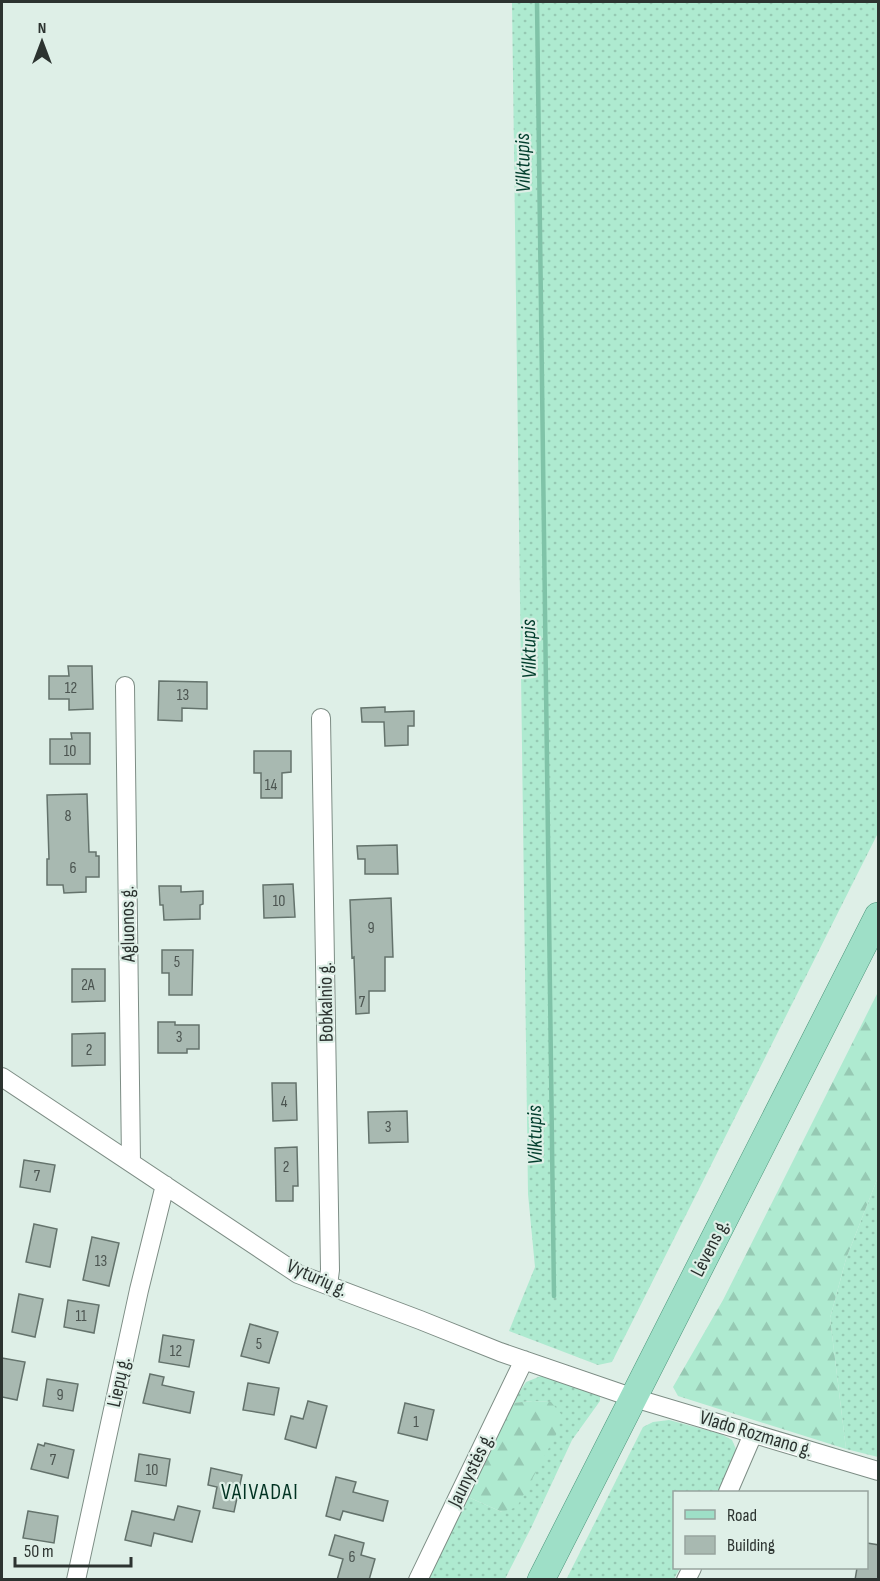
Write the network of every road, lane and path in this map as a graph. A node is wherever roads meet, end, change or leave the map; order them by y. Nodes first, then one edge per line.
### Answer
1 (125, 686) dead end
2 (321, 718) dead end
3 (879, 916) edge
4 (2, 1077) edge
5 (131, 1162) junction
6 (165, 1185) junction
7 (328, 1285) junction
8 (524, 1360) junction
9 (634, 1398) junction
10 (753, 1434) junction
11 (879, 1471) edge
12 (728, 1491) edge
13 (76, 1580) edge
14 (418, 1580) edge
15 (541, 1580) edge

1 - 5 street, Agluonos g.
2 - 7 street, Bobkalnio g.
3 - 9 main road, Lėvens g.
4 - 5 street, Vyturių g.
5 - 6 street, Vyturių g.
6 - 7 street, Vyturių g.
6 - 13 street, Liepų g.
7 - 8 street, Vyturių g.
8 - 9 street, Vyturių g.
8 - 14 street, Jaunystės g.
9 - 10 street, Vlado Rozmano g.
9 - 15 main road, Lėvens g.
10 - 11 street, Vlado Rozmano g.
10 - 12 street

